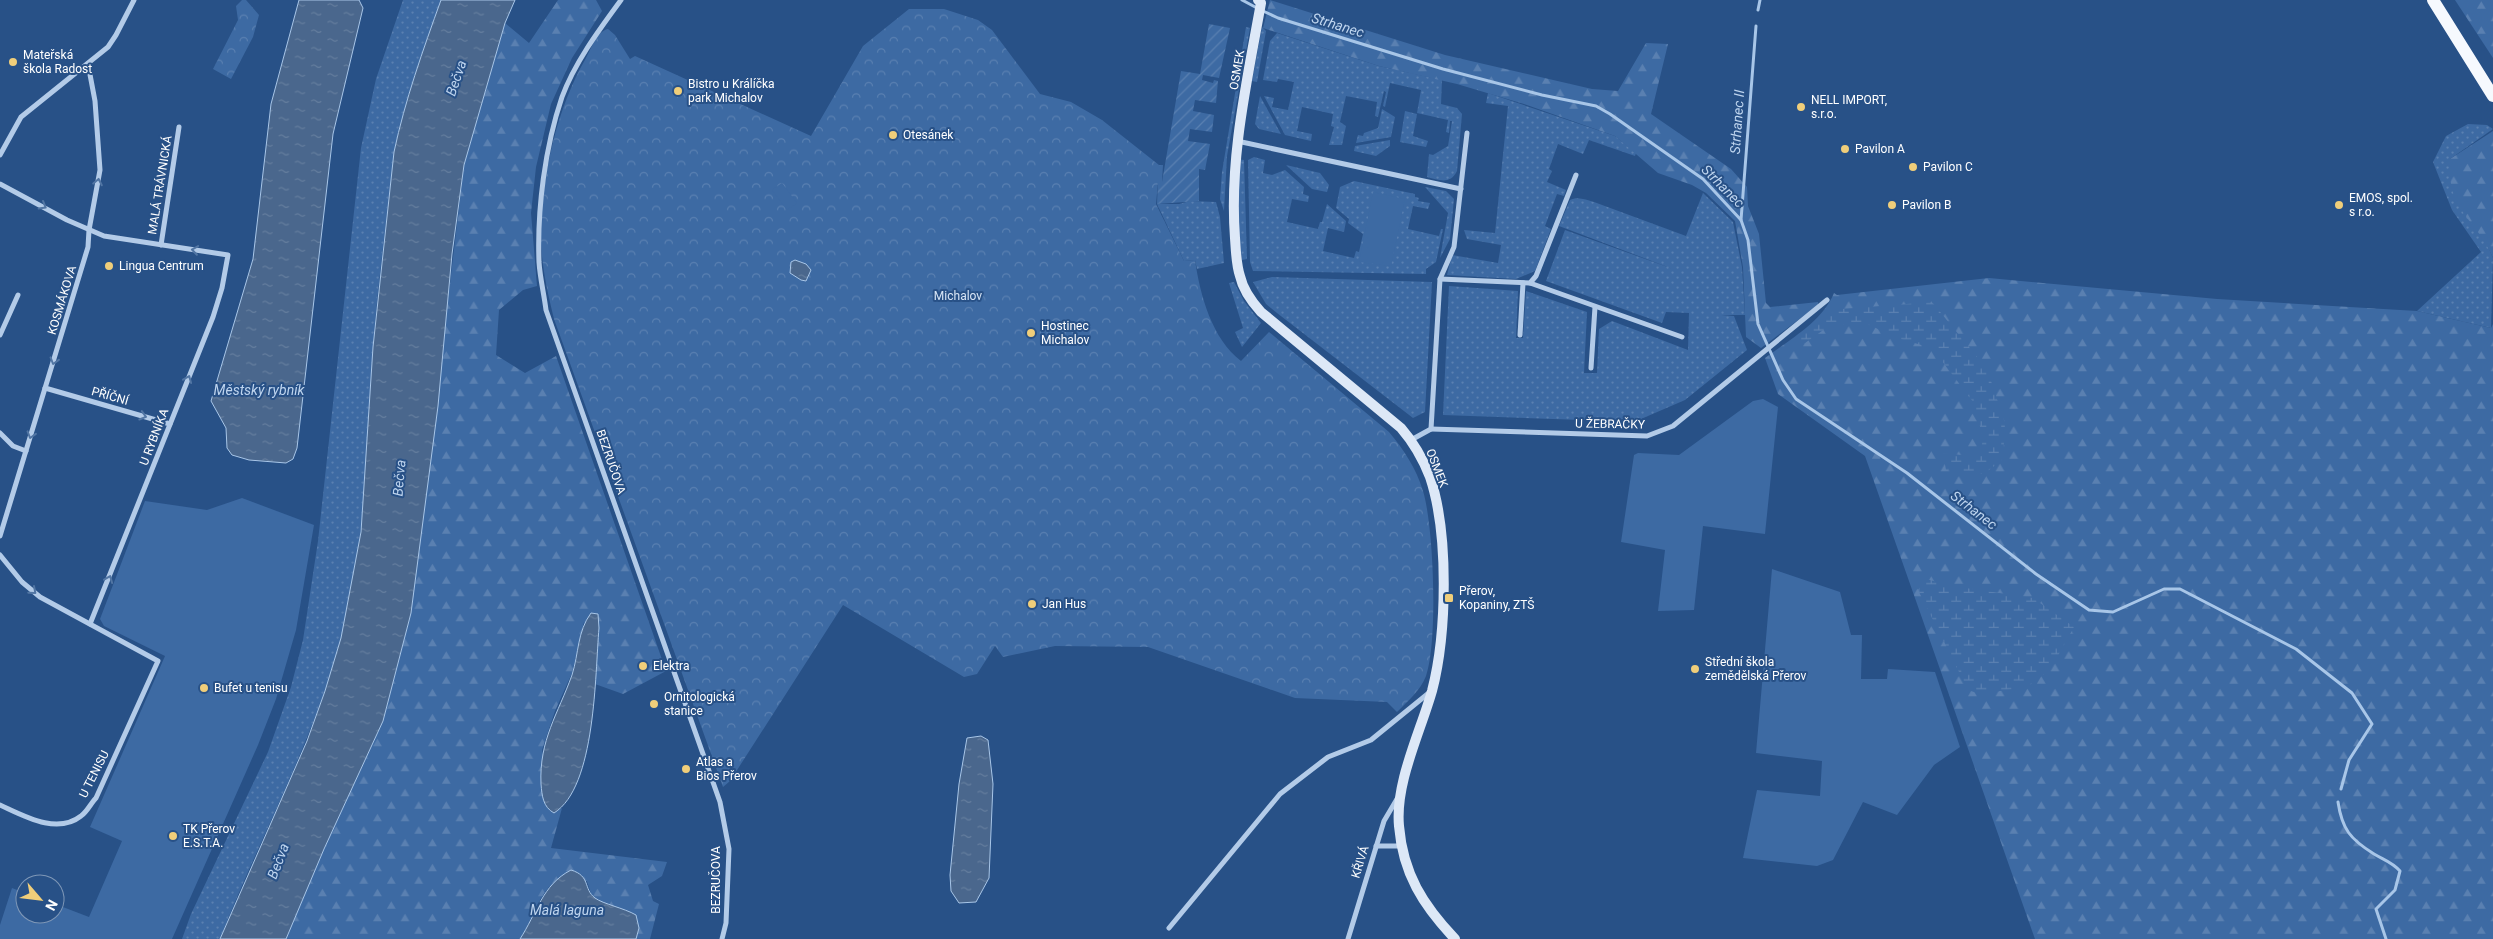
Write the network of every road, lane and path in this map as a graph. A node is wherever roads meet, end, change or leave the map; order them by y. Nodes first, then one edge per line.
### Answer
1 (134, 0) edge
2 (621, 0) edge
3 (2433, 0) edge
4 (1260, 1) edge
5 (88, 64) junction
6 (2493, 96) edge
7 (179, 127) dead end
8 (1467, 133) dead end
9 (1237, 141) junction
10 (0, 155) edge
11 (1576, 175) dead end
12 (0, 184) edge
13 (1461, 189) junction
14 (89, 230) junction
15 (161, 245) junction
16 (228, 255) joint
17 (1440, 279) junction
18 (1530, 283) junction
19 (1523, 284) junction
20 (18, 295) dead end
21 (1827, 300) dead end
22 (1595, 307) junction
23 (1520, 335) dead end
24 (0, 336) edge
25 (1682, 337) dead end
26 (1591, 368) dead end
27 (45, 388) junction
28 (170, 424) junction
29 (1431, 429) junction
30 (0, 433) edge
31 (1410, 440) junction
32 (26, 451) junction
33 (0, 536) edge
34 (0, 555) edge
35 (90, 624) junction
36 (1432, 690) junction
37 (1400, 795) junction
38 (0, 806) edge
39 (1376, 846) junction
40 (1401, 846) junction
41 (1169, 928) dead end
42 (722, 939) edge
43 (1348, 939) edge
44 (1455, 939) edge

1 - 5 street
2 - 42 street, BEZRUČOVA
3 - 6 main road
4 - 9 street, OSMEK
5 - 10 street
14 -> 5 street, KOSMÁKOVA
7 - 15 street, MALÁ TRÁVNICKÁ
8 - 13 street
9 - 13 street
9 - 31 street, OSMEK
11 - 18 street
12 -> 14 street, MALÁ TRÁVNICKÁ
13 - 17 street
14 - 15 street, MALÁ TRÁVNICKÁ
14 -> 27 street, KOSMÁKOVA
16 -> 15 street, MALÁ TRÁVNICKÁ
28 -> 16 street, U RYBNÍKA
17 - 19 street
17 - 29 street
18 - 19 street
18 - 22 street
19 - 23 street
20 - 24 street
21 - 29 street, U ŽEBRAČKY
22 - 25 street
22 - 26 street
27 -> 28 street, PŘÍČNÍ
27 -> 32 street, KOSMÁKOVA
35 -> 28 street, U RYBNÍKA
29 - 31 street, U ŽEBRAČKY
30 - 32 street
31 - 36 street, OSMEK
32 - 33 street, KOSMÁKOVA
34 -> 35 street
35 - 38 street, U TENISU
36 - 37 street, OSMEK
36 - 41 street
37 - 39 street, KŘIVÁ
37 - 40 street, OSMEK
39 - 40 street
39 - 43 street, KŘIVÁ
40 - 44 street, OSMEK

